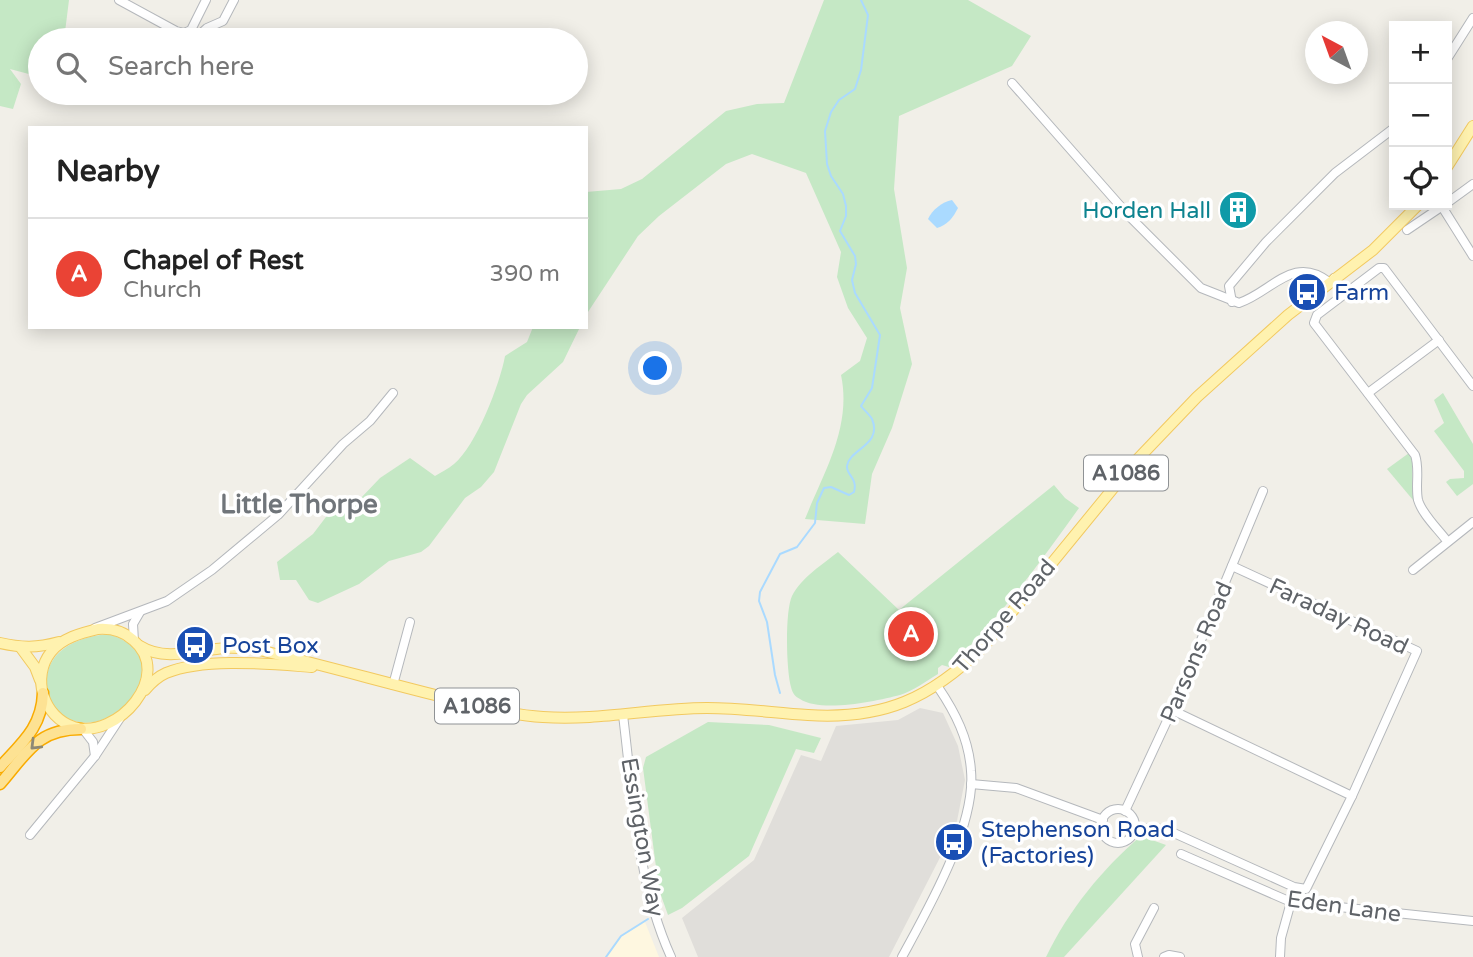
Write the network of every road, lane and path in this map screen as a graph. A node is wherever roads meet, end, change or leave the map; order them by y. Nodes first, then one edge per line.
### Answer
1 (206, 0) edge
2 (234, 0) edge
3 (122, 1) edge
4 (136, 4) edge
5 (1473, 18) edge
6 (170, 28) edge
7 (192, 28) edge
8 (207, 28) edge
9 (1452, 52) edge
10 (1012, 83) dead end
11 (1473, 126) edge
12 (1389, 132) edge
13 (1452, 159) edge
14 (1473, 184) edge
15 (1452, 198) edge
16 (1413, 210) edge
17 (1435, 210) edge
18 (1446, 210) edge
19 (1407, 230) dead end
20 (1473, 256) edge
21 (1332, 280) junction
22 (1346, 293) junction
23 (1232, 302) junction
24 (1439, 340) junction
25 (1473, 386) edge
26 (393, 393) dead end
27 (1368, 393) junction
28 (1263, 491) dead end
29 (1473, 522) edge
30 (1447, 541) junction
31 (1232, 566) junction
32 (1413, 570) dead end
33 (140, 612) junction
34 (410, 622) dead end
35 (90, 631) junction
36 (66, 639) junction
37 (0, 643) edge
38 (137, 643) junction
39 (21, 648) junction
40 (335, 669) junction
41 (41, 681) junction
42 (393, 685) junction
43 (937, 687) junction
44 (43, 693) junction
45 (142, 693) junction
46 (1171, 710) junction
47 (123, 713) junction
48 (623, 715) junction
49 (82, 729) junction
50 (95, 757) junction
51 (0, 767) edge
52 (0, 784) edge
53 (971, 785) junction
54 (1352, 796) junction
55 (1125, 811) junction
56 (1102, 820) junction
57 (1135, 828) junction
58 (30, 835) dead end
59 (1181, 854) dead end
60 (1290, 902) junction
61 (1154, 908) dead end
62 (1473, 921) edge
63 (671, 957) edge
64 (903, 957) edge
65 (1138, 957) edge
66 (1164, 957) edge
67 (1180, 957) edge
68 (1280, 957) edge

1 - 7 street
2 - 8 street
3 - 4 street
4 - 6 street
5 - 9 street
10 - 23 street
11 - 13 main road
12 - 23 street
14 - 15 street
16 - 21 main road, Thorpe Road / A1086
17 - 19 street
18 - 20 street
21 - 22 street
21 - 23 street
21 - 43 main road, Thorpe Road / A1086
22 - 24 street
22 - 27 street
24 - 25 street
24 - 27 street
26 - 33 street
27 - 30 street
28 - 31 street, Parsons Road
29 - 30 street
30 - 32 street
31 - 46 street, Parsons Road
31 - 54 street, Faraday Road
33 - 35 street
33 - 38 street
34 - 42 street
35 - 36 main road
35 - 38 main road
36 - 39 main road
36 - 41 main road
37 - 39 main road
38 - 40 main road, Thorpe Road / A1086
38 - 45 main road
39 - 41 main road
40 - 42 main road, Thorpe Road / A1086
40 - 45 main road, Thorpe Road / A1086
41 - 44 main road
42 - 48 main road, Thorpe Road / A1086
43 - 48 main road, Thorpe Road / A1086
43 - 53 street
44 - 49 main road
44 - 51 highway
45 - 47 main road
46 - 54 street
46 - 55 street, Parsons Road
47 - 49 main road
47 - 50 street
48 - 63 street, Essington Way
49 - 50 street
49 -> 52 highway
50 - 58 street
53 - 56 street
53 - 64 street
54 - 57 street
55 - 56 street
55 - 57 street
56 - 57 street
59 - 60 street, Eden Lane
60 - 62 street, Eden Lane
60 - 68 street
61 - 65 street
66 - 67 street

